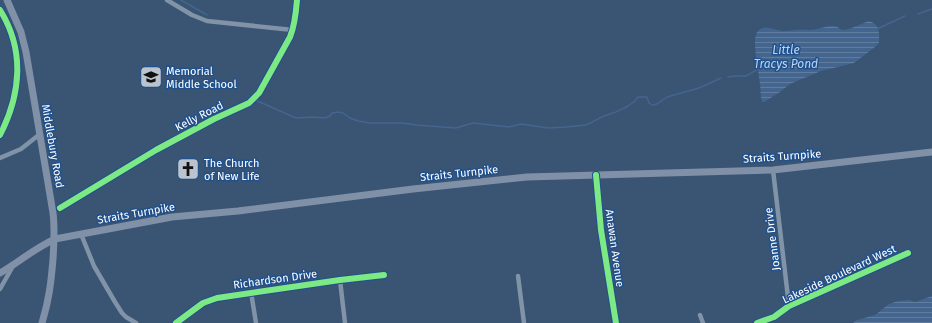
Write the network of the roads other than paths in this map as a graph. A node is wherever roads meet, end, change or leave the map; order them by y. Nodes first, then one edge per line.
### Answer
1 (9, 0) edge
2 (167, 0) edge
3 (297, 0) edge
4 (293, 30) junction
5 (40, 134) junction
6 (932, 152) edge
7 (0, 158) edge
8 (773, 170) junction
9 (596, 175) junction
10 (60, 208) dead end
11 (81, 234) junction
12 (55, 239) junction
13 (908, 253) dead end
14 (14, 264) junction
15 (0, 273) edge
16 (384, 275) dead end
17 (518, 276) dead end
18 (340, 280) junction
19 (0, 289) edge
20 (251, 292) junction
21 (789, 306) junction
22 (700, 315) dead end
23 (42, 323) edge
24 (136, 323) edge
25 (176, 323) edge
26 (256, 323) edge
27 (345, 323) edge
28 (524, 323) edge
29 (616, 323) edge
30 (703, 323) edge
31 (757, 323) edge

1 - 5 main road, Middlebury Road
2 - 4 street
3 - 4 street, Kelly Road
4 - 10 street, Kelly Road
5 - 7 street
5 - 12 main road, Middlebury Road
6 - 8 main road, Straits Turnpike
8 - 9 main road, Straits Turnpike
8 - 21 street, Joanne Drive
9 - 11 main road, Straits Turnpike
9 - 29 street, Anawan Avenue
11 - 12 main road, Straits Turnpike
11 - 24 street
12 - 14 main road, Straits Turnpike
12 - 23 main road, Middlebury Road
13 - 21 street, Lakeside Boulevard West
14 - 15 main road, Straits Turnpike
14 - 19 street
16 - 18 street, Richardson Drive
17 - 28 street
18 - 20 street, Richardson Drive
18 - 27 street
20 - 25 street, Richardson Drive
20 - 26 street
21 - 31 street, Lakeside Boulevard West
22 - 30 street

